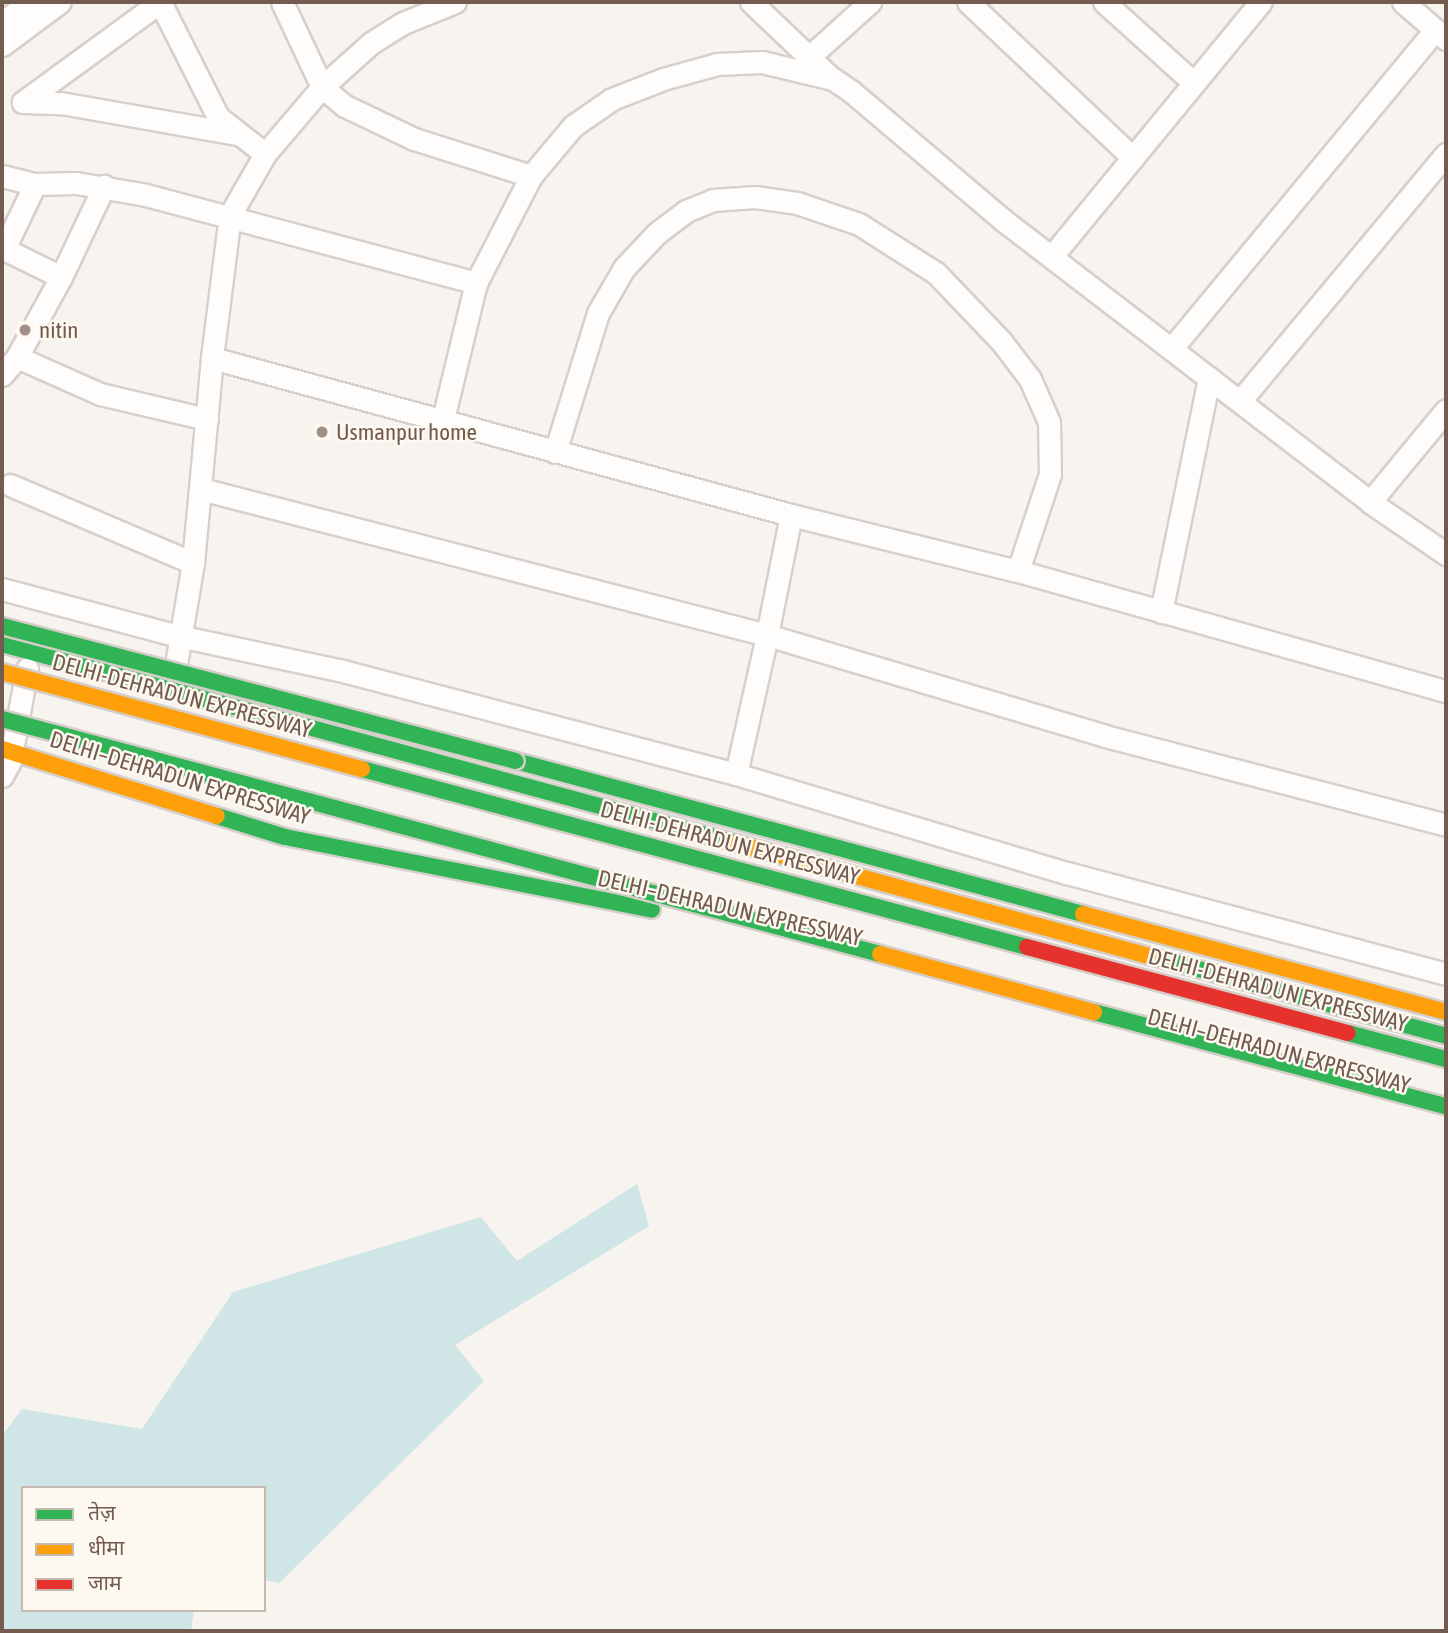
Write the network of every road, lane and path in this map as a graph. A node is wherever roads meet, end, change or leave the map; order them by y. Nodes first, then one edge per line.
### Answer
1 (31, 2) edge
2 (60, 2) edge
3 (160, 2) edge
4 (282, 2) edge
5 (455, 2) edge
6 (751, 2) edge
7 (870, 2) edge
8 (968, 2) edge
9 (1104, 2) edge
10 (1261, 2) edge
11 (1403, 2) edge
12 (4, 18) edge
13 (1440, 34) edge
14 (2, 45) edge
15 (808, 58) junction
16 (833, 79) junction
17 (1194, 83) junction
18 (322, 87) junction
19 (236, 134) junction
20 (265, 154) junction
21 (1446, 154) edge
22 (1133, 158) junction
23 (2, 176) edge
24 (531, 176) junction
25 (35, 184) junction
26 (104, 186) junction
27 (230, 215) junction
28 (3, 248) edge
29 (1052, 257) junction
30 (61, 277) junction
31 (476, 283) junction
32 (1172, 348) junction
33 (17, 357) junction
34 (212, 358) junction
35 (2, 375) edge
36 (1209, 378) junction
37 (1240, 401) junction
38 (1446, 410) edge
39 (207, 419) junction
40 (443, 419) junction
41 (555, 452) junction
42 (10, 485) dead end
43 (201, 489) junction
44 (1370, 502) junction
45 (791, 515) junction
46 (1446, 554) edge
47 (193, 563) junction
48 (1018, 571) junction
49 (2, 589) edge
50 (1161, 612) junction
51 (2, 626) edge
52 (766, 635) junction
53 (183, 637) junction
54 (2, 644) edge
55 (30, 652) junction
56 (2, 672) edge
57 (172, 691) junction
58 (1446, 691) edge
59 (2, 719) edge
60 (6, 750) edge
61 (736, 774) junction
62 (2, 776) edge
63 (1446, 825) edge
64 (1446, 974) edge
65 (1446, 1012) edge
66 (1446, 1036) edge
67 (1446, 1059) edge
68 (1446, 1106) edge
69 (1446, 1119) edge

1 - 12 street
2 - 14 street
3 - 19 street
3 - 19 street
4 - 18 street
5 - 18 street
6 - 15 street
7 - 15 street
8 - 22 street
9 - 17 street
10 - 17 street
11 - 13 street
13 - 32 street
15 - 16 street
16 - 24 street
16 - 29 street
17 - 22 street
18 - 20 street
18 - 24 street
19 - 20 street
20 - 27 street
21 - 37 street
22 - 29 street
23 - 25 street
24 - 31 street
25 - 26 street
25 - 28 street
26 - 27 street
26 - 30 street
27 - 31 street
27 - 34 street
28 - 30 street
29 - 32 street
30 - 33 street
31 - 40 street
32 - 36 street
33 - 35 street
33 - 39 street
34 - 39 street
34 - 40 street
36 - 37 street
36 - 50 street
37 - 44 street
38 - 44 street
39 - 43 street
40 - 41 street
41 - 45 street
41 - 48 street
42 - 47 street
43 - 47 street
43 - 52 street
44 - 46 street
45 - 48 street
45 - 52 street
47 - 53 street
48 - 50 street
49 - 53 street
50 - 58 street
51 - 65 main road, bridge
52 - 61 street
52 - 63 street
53 - 57 street
53 - 61 street
54 - 55 main road
55 - 57 main road
55 - 60 street
56 - 67 main road, DELHI-DEHRADUN EXPRESSWAY, bridge
57 - 66 main road
59 - 68 main road, bridge
60 - 62 street
60 - 69 main road, DELHI–DEHRADUN EXPRESSWAY
61 - 64 street

